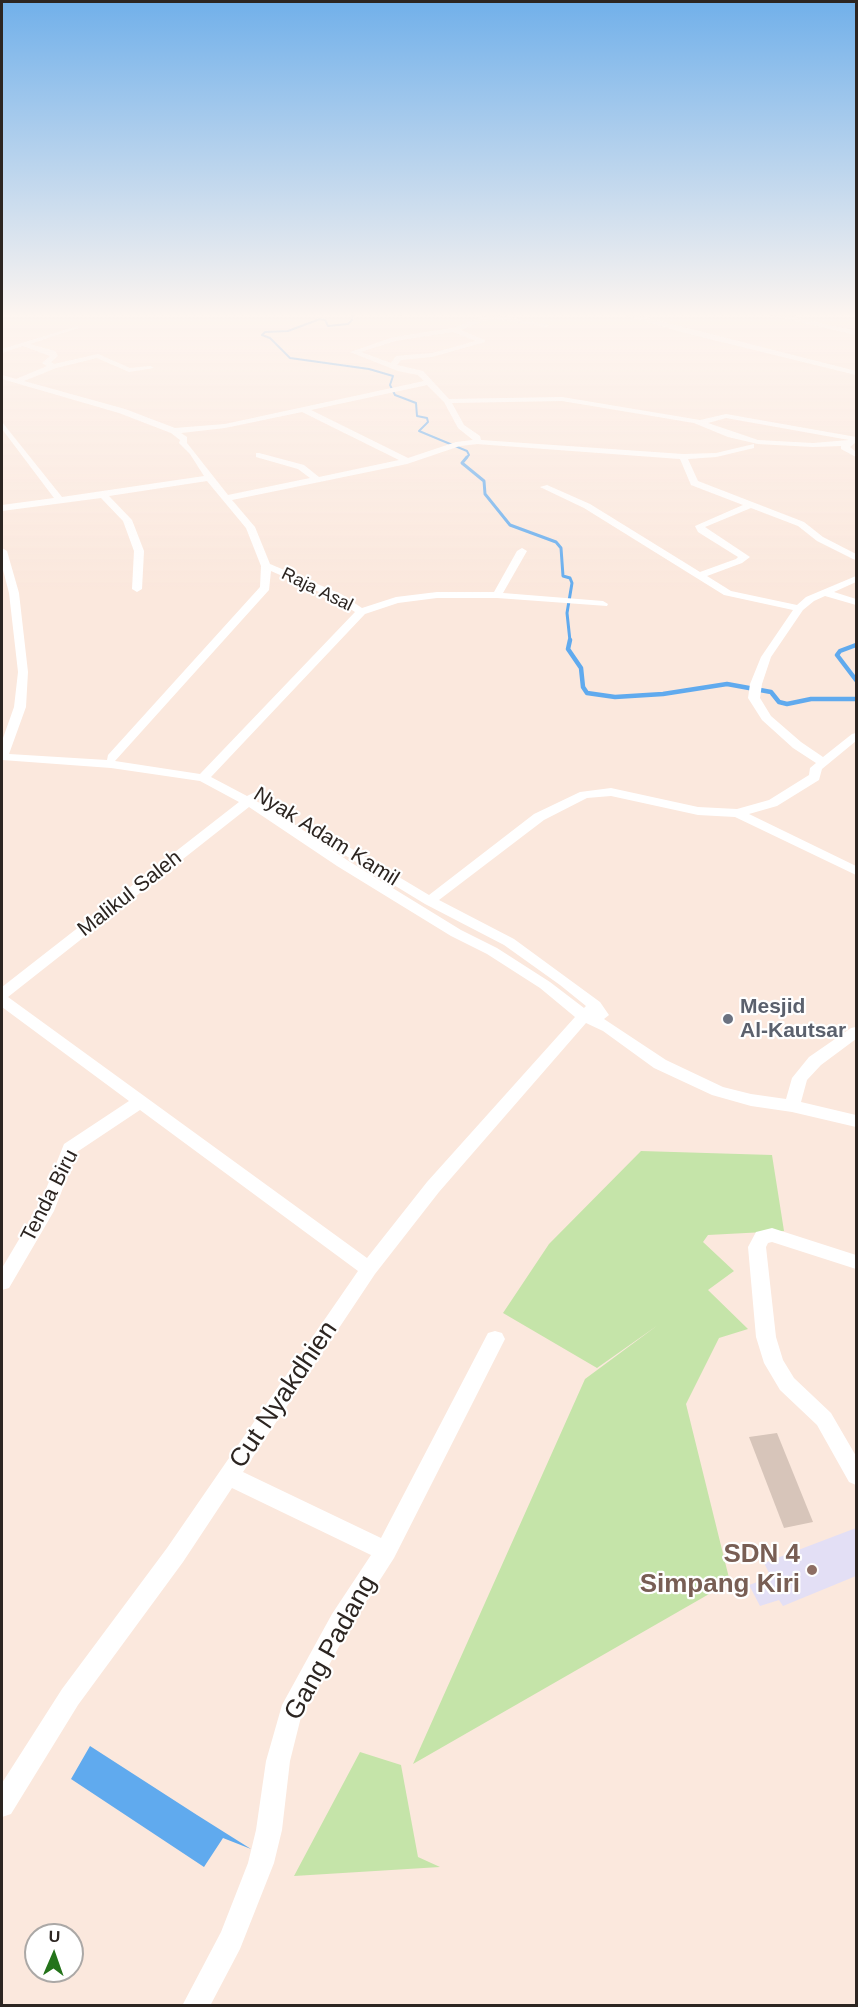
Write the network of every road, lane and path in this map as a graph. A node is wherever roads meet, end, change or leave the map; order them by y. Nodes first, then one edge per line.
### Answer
1 (92, 407) edge
2 (105, 407) edge
3 (318, 407) edge
4 (450, 407) edge
5 (608, 407) edge
6 (305, 410) junction
7 (699, 422) junction
8 (2, 424) edge
9 (174, 431) junction
10 (856, 440) edge
11 (477, 442) junction
12 (183, 443) junction
13 (773, 444) junction
14 (845, 444) junction
15 (751, 446) junction
16 (260, 454) dead end
17 (856, 456) edge
18 (683, 457) junction
19 (407, 461) junction
20 (208, 478) junction
21 (318, 480) junction
22 (544, 487) dead end
23 (102, 494) junction
24 (227, 498) junction
25 (59, 499) junction
26 (752, 504) junction
27 (2, 508) edge
28 (2, 551) edge
29 (522, 551) dead end
30 (856, 557) edge
31 (266, 566) junction
32 (700, 575) junction
33 (856, 579) edge
34 (137, 589) dead end
35 (825, 593) junction
36 (8, 594) edge
37 (497, 595) junction
38 (856, 602) edge
39 (603, 604) dead end
40 (798, 608) junction
41 (361, 612) junction
42 (856, 736) edge
43 (839, 748) junction
44 (2, 753) edge
45 (856, 754) edge
46 (112, 758) junction
47 (823, 763) junction
48 (145, 765) junction
49 (205, 775) junction
50 (253, 798) junction
51 (737, 813) junction
52 (856, 871) edge
53 (430, 900) junction
54 (8, 982) edge
55 (2, 994) edge
56 (2, 1000) edge
57 (590, 1011) junction
58 (856, 1032) edge
59 (141, 1101) junction
60 (792, 1106) junction
61 (856, 1121) edge
62 (856, 1262) edge
63 (369, 1269) junction
64 (2, 1283) edge
65 (495, 1339) dead end
66 (856, 1475) edge
67 (229, 1476) junction
68 (386, 1551) junction
69 (2, 1805) edge
70 (195, 2006) edge

1 - 12 street, Raja Asal
2 - 9 street, Raja Asal
3 - 6 street
4 - 11 street
5 - 7 street
6 - 9 street
6 - 19 street
7 - 10 street
7 - 13 street
7 - 15 street
8 - 25 street
9 - 12 street, Raja Asal
10 - 14 street
11 - 18 street
11 - 19 street
12 - 20 street, Raja Asal
13 - 14 street
13 - 15 street
14 - 17 street
15 - 18 street
16 - 21 street
18 - 26 street
19 - 21 street
20 - 23 street
20 - 24 street, Raja Asal
21 - 24 street
22 - 32 street
23 - 25 street
23 - 34 street
24 - 31 street, Raja Asal
25 - 27 street
26 - 30 street
26 - 32 street
28 - 36 street
29 - 37 street
31 - 41 street, Raja Asal
31 - 46 street
32 - 40 street
33 - 35 street
35 - 38 street
35 - 40 street
36 - 44 street
37 - 39 street
37 - 41 street
40 - 47 street
41 - 49 street, Raja Asal
42 - 43 street
43 - 45 street
43 - 47 street
44 - 46 street
44 - 48 street
46 - 48 street
47 - 51 street
48 - 49 street
49 - 50 street
50 - 53 street, Nyak Adam Kamil
50 - 54 street, Malikul Saleh
50 - 57 street
51 - 52 street
51 - 53 street
53 - 57 street, Nyak Adam Kamil
54 - 55 street, Malikul Saleh
56 - 59 street
57 - 60 street
57 - 63 street, Cut Nyakdhien
58 - 60 street
59 - 63 street
59 - 64 street, Tenda Biru
60 - 61 street
62 - 66 street
63 - 67 street, Cut Nyakdhien
65 - 68 street, Gang Padang
67 - 68 street
67 - 69 street, Cut Nyakdhien
68 - 70 street, Gang Padang

